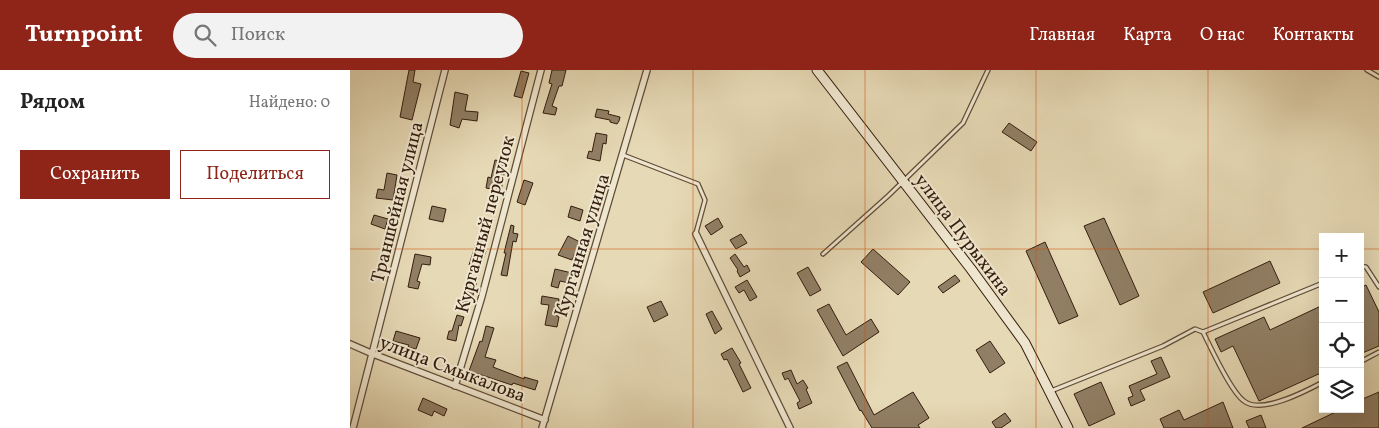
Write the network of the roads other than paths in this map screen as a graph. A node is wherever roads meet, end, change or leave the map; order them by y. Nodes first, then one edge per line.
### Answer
1 (445, 70) edge
2 (541, 70) edge
3 (647, 70) edge
4 (817, 70) edge
5 (988, 70) edge
6 (1367, 70) edge
7 (1379, 77) edge
8 (623, 156) junction
9 (903, 181) junction
10 (696, 234) joint
11 (823, 254) dead end
12 (1364, 266) edge
13 (1319, 286) edge
14 (1379, 287) edge
15 (1203, 332) junction
16 (350, 344) edge
17 (1379, 352) edge
18 (373, 354) junction
19 (1364, 360) edge
20 (1319, 384) edge
21 (455, 386) junction
22 (1050, 391) junction
23 (545, 420) junction
24 (353, 428) edge
25 (542, 428) edge
26 (790, 428) edge
27 (1068, 428) edge

1 - 18 street, Траншейная улица
2 - 21 street, Курганный переулок
3 - 8 street, Курганная улица
4 - 9 street, улица Пурыхина
5 - 9 lane
6 - 7 lane
8 - 10 lane
8 - 23 street, Курганная улица
9 - 11 lane
9 - 22 street, улица Пурыхина
10 - 26 street
12 - 14 lane
13 - 15 lane
15 - 20 lane
15 - 22 lane
16 - 18 street, улица Смыкалова
17 - 19 lane
18 - 21 street, улица Смыкалова
18 - 24 street, Траншейная улица
21 - 23 street, улица Смыкалова
22 - 27 street, улица Пурыхина
23 - 25 street, Курганная улица

